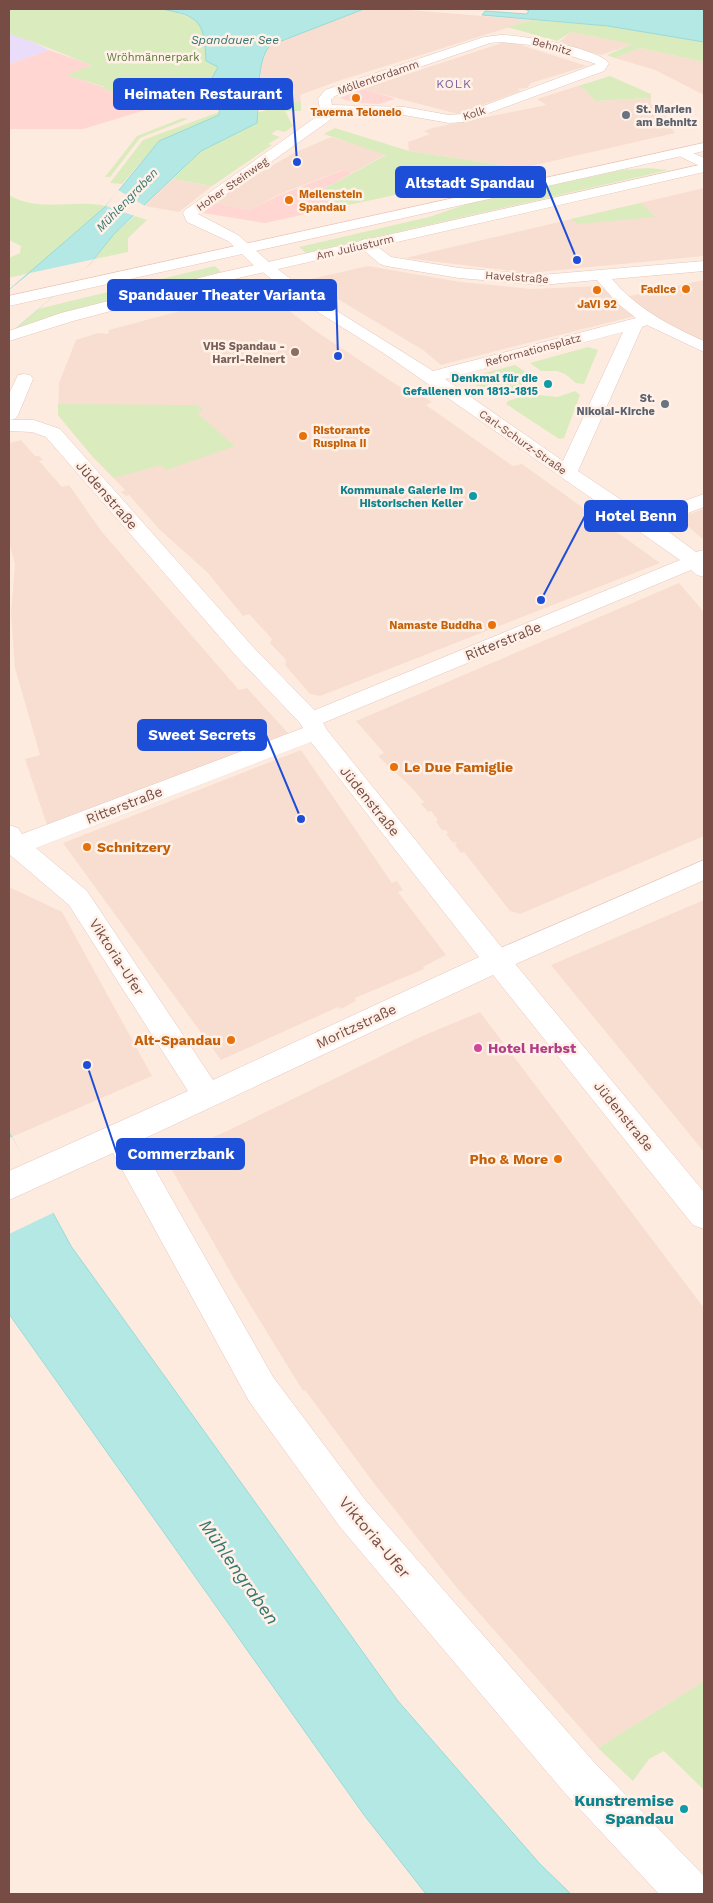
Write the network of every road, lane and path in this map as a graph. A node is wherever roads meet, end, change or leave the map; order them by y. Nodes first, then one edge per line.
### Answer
1 (508, 36) joint
2 (595, 59) joint
3 (327, 109) junction
4 (704, 147) edge
5 (278, 152) joint
6 (682, 152) junction
7 (704, 166) edge
8 (365, 244) junction
9 (246, 248) junction
10 (704, 266) edge
11 (265, 267) junction
12 (602, 276) junction
13 (9, 301) edge
14 (643, 321) junction
15 (9, 336) edge
16 (704, 347) edge
17 (430, 377) junction
18 (24, 379) dead end
19 (9, 415) edge
20 (9, 426) edge
21 (567, 473) junction
22 (704, 500) edge
23 (641, 523) junction
24 (701, 562) edge
25 (313, 726) junction
26 (12, 840) edge
27 (704, 870) edge
28 (496, 960) junction
29 (207, 1096) junction
30 (119, 1135) junction
31 (21, 1180) edge
32 (704, 1215) edge
33 (692, 1894) edge

1 - 2 street, Behnitz
1 - 3 street, Möllentordamm
2 - 3 street, Kolk
3 - 5 street, Möllentordamm
4 - 6 street, Am Juliusturm
5 - 9 street, Hoher Steinweg
6 - 7 street
6 - 9 street, Am Juliusturm
7 - 8 street, Am Juliusturm
8 - 11 street, Am Juliusturm
8 - 12 street, Havelstraße
9 - 11 street, Hoher Steinweg
9 - 13 street, Am Juliusturm
10 - 12 street, Havelstraße
11 - 15 street, Am Juliusturm
11 - 17 street, Carl-Schurz-Straße
12 - 14 street
14 - 16 street
14 - 17 street, Reformationsplatz
14 - 21 street
17 - 21 street, Carl-Schurz-Straße
18 - 19 street
20 - 25 street, Jüdenstraße
21 - 23 street, Carl-Schurz-Straße
22 - 23 street
23 - 24 street, Carl-Schurz-Straße
24 - 25 street, Ritterstraße
25 - 26 street, Ritterstraße
25 - 28 street, Jüdenstraße
26 - 29 street, Viktoria-Ufer
27 - 28 street, Moritzstraße
28 - 29 street, Moritzstraße
28 - 32 street, Jüdenstraße
29 - 30 street, Moritzstraße
30 - 31 street, Moritzstraße
30 - 33 street, Viktoria-Ufer

